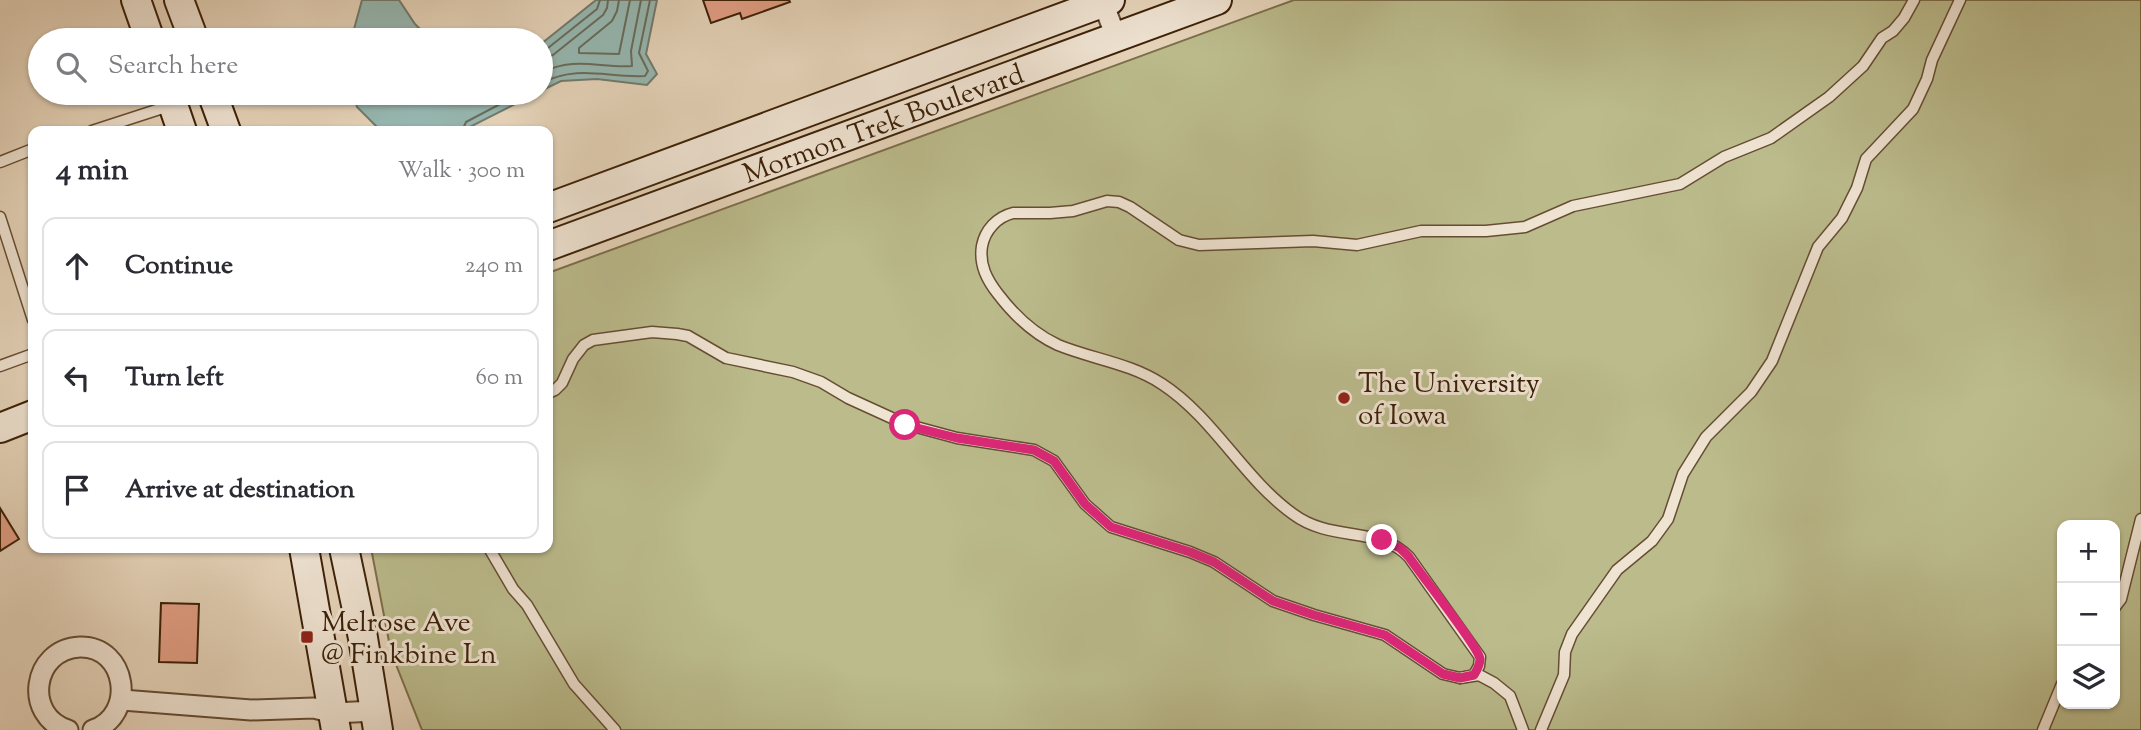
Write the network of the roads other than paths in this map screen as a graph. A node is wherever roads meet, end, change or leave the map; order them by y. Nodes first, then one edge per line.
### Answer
1 (136, 0) edge
2 (179, 0) edge
3 (1217, 0) edge
4 (1914, 0) edge
5 (1960, 0) edge
6 (1094, 3) edge
7 (146, 28) edge
8 (190, 28) edge
9 (1104, 41) junction
10 (156, 105) edge
11 (173, 105) edge
12 (216, 105) edge
13 (104, 126) edge
14 (180, 126) edge
15 (224, 126) edge
16 (28, 151) edge
17 (0, 162) edge
18 (553, 206) edge
19 (0, 217) edge
20 (553, 244) edge
21 (28, 304) edge
22 (28, 356) edge
23 (0, 366) edge
24 (553, 391) edge
25 (28, 417) edge
26 (0, 428) edge
27 (2141, 519) edge
28 (305, 553) edge
29 (345, 553) edge
30 (492, 553) edge
31 (2120, 601) edge
32 (1460, 678) junction
33 (2057, 696) edge
34 (121, 701) junction
35 (335, 721) edge
36 (376, 721) edge
37 (68, 730) edge
38 (93, 730) edge
39 (615, 730) edge
40 (1523, 730) edge
41 (1541, 730) edge
42 (2043, 730) edge

1 - 7 main road
2 - 8 main road
3 - 9 main road, Mormon Trek Boulevard
4 - 32 lane
5 - 41 lane
6 - 9 street
6 - 18 main road, Mormon Trek Boulevard
9 - 20 main road, Mormon Trek Boulevard
10 - 13 lane
11 - 14 main road
12 - 15 main road
16 - 17 lane
19 - 21 lane
22 - 23 lane
24 - 32 lane
25 - 26 main road
27 - 31 lane
28 - 35 main road
29 - 36 main road
30 - 39 lane
32 - 40 lane
33 - 42 lane
34 - 35 street
34 - 37 street
34 - 38 street
35 - 36 street

